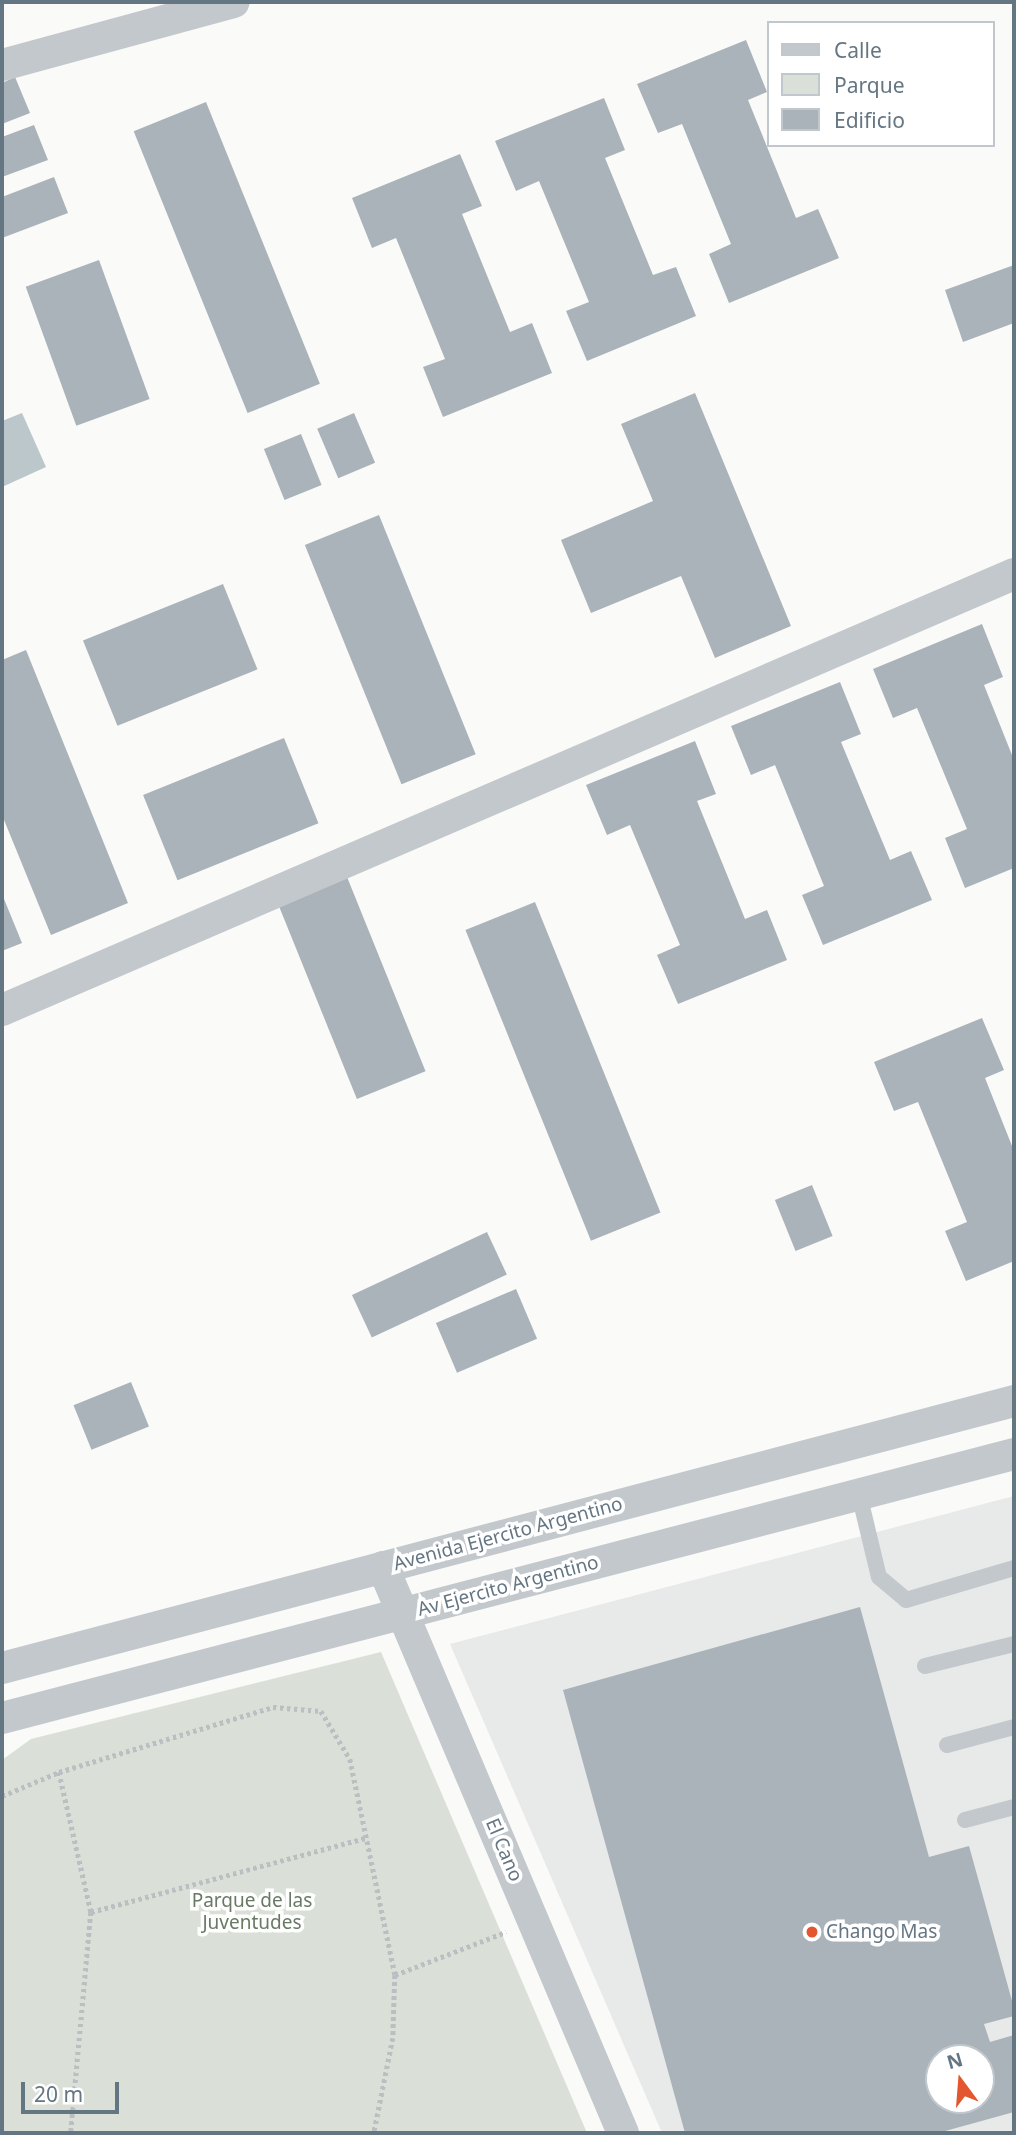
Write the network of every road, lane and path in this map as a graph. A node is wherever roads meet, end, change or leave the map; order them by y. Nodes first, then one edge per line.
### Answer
1 (234, 2) edge
2 (2, 65) edge
3 (1014, 574) edge
4 (2, 1010) edge
5 (1014, 1401) edge
6 (1014, 1454) edge
7 (859, 1494) junction
8 (383, 1567) junction
9 (1014, 1567) edge
10 (404, 1614) junction
11 (1014, 1644) edge
12 (925, 1666) dead end
13 (2, 1668) edge
14 (2, 1718) edge
15 (1014, 1727) edge
16 (947, 1745) dead end
17 (59, 1772) junction
18 (2, 1796) edge
19 (1014, 1807) edge
20 (965, 1820) dead end
21 (366, 1838) junction
22 (91, 1912) junction
23 (534, 1922) junction
24 (396, 1975) junction
25 (71, 2133) edge
26 (374, 2133) edge
27 (623, 2133) edge

1 - 2 street
3 - 4 street
5 - 8 street, Avenida Ejercito Argentino
6 - 7 street, Av Ejercito Argentino
7 - 9 lane
7 - 10 street, Av Ejercito Argentino
8 - 10 street, El Cano
8 - 13 street, Avenida Ejercito Argentino
10 - 14 street, Av Ejercito Argentino
10 - 23 street, El Cano
11 - 12 lane
15 - 16 lane
17 - 18 path
17 - 21 path
17 - 22 path
19 - 20 lane
21 - 22 path
21 - 24 path
22 - 25 path
23 - 24 path
23 - 27 street, El Cano
24 - 26 path

